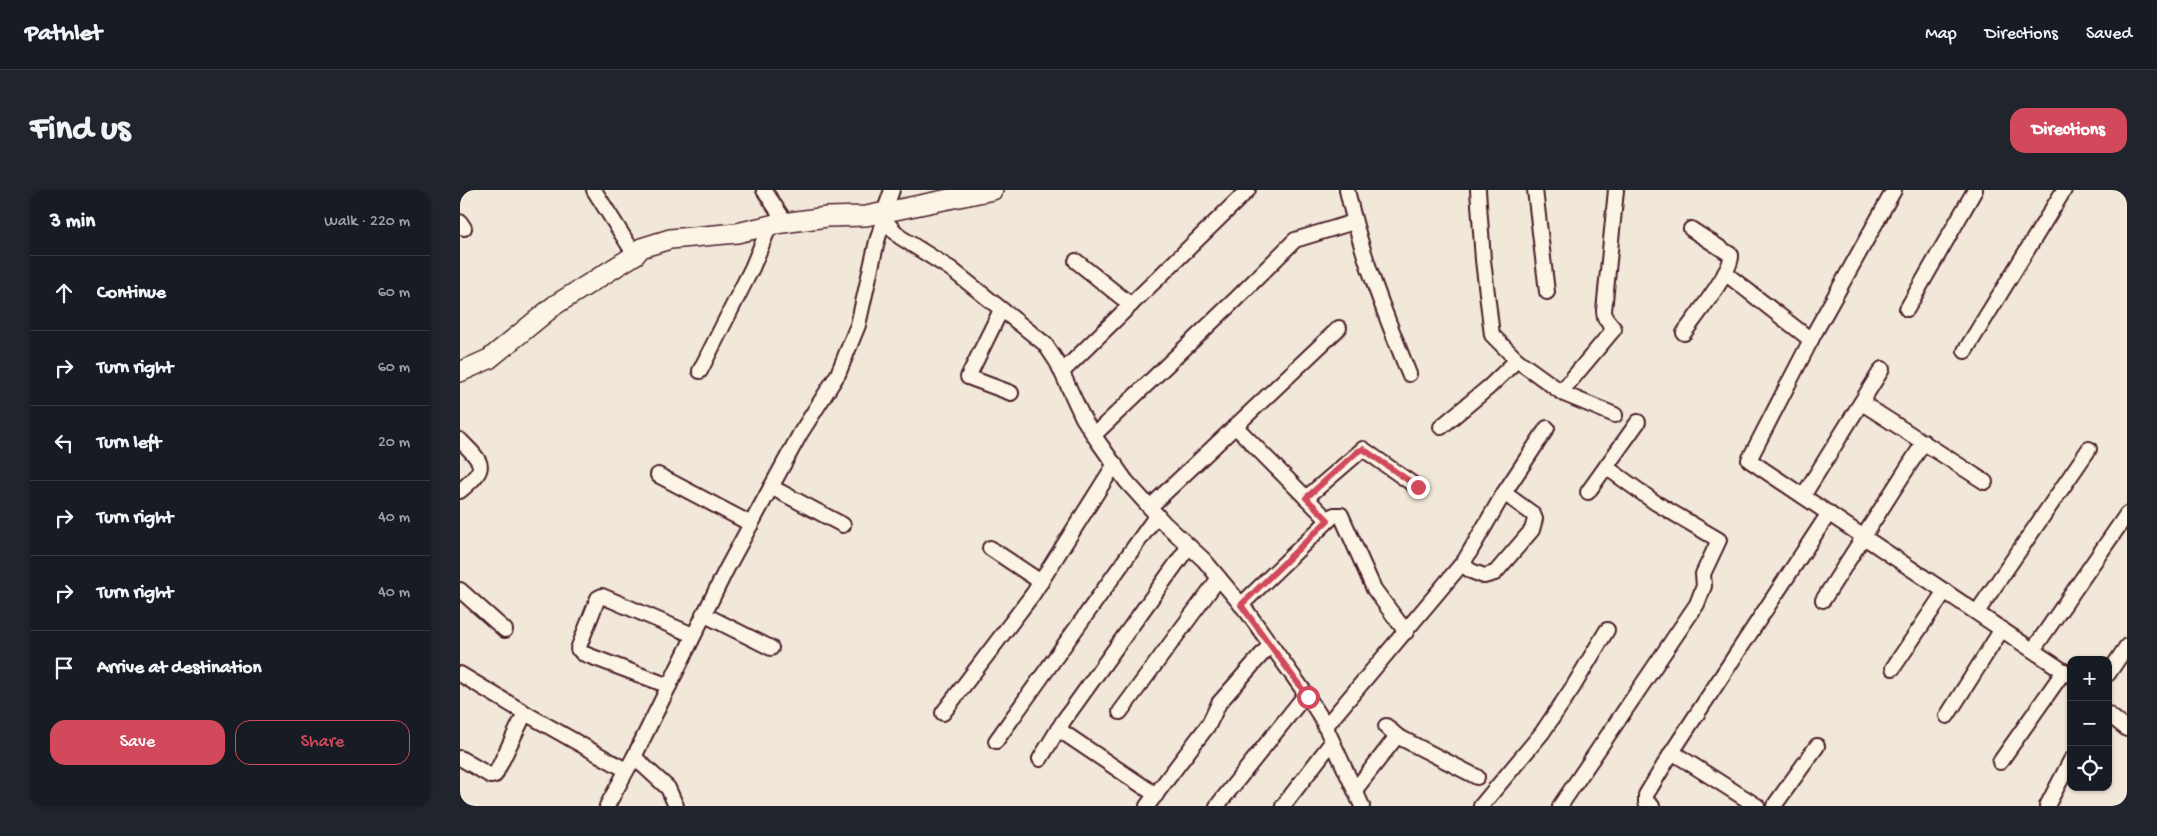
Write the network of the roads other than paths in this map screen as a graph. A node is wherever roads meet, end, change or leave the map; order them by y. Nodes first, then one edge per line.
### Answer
1 (594, 190) edge
2 (764, 190) edge
3 (892, 190) edge
4 (993, 190) edge
5 (1248, 190) edge
6 (1347, 190) edge
7 (1478, 190) edge
8 (1535, 190) edge
9 (1616, 190) edge
10 (1894, 190) edge
11 (1975, 190) edge
12 (2064, 190) edge
13 (954, 194) edge
14 (882, 214) junction
15 (1354, 222) junction
16 (778, 224) junction
17 (1691, 229) dead end
18 (635, 255) junction
19 (1076, 261) dead end
20 (1726, 274) junction
21 (1548, 292) dead end
22 (1131, 305) junction
23 (1907, 309) dead end
24 (1001, 310) junction
25 (1339, 328) dead end
26 (1684, 334) dead end
27 (1811, 340) junction
28 (1965, 351) dead end
29 (1517, 360) junction
30 (1882, 369) dead end
31 (700, 371) dead end
32 (460, 372) edge
33 (1062, 372) junction
34 (1409, 374) dead end
35 (1561, 392) junction
36 (1011, 393) dead end
37 (1862, 403) junction
38 (1615, 415) dead end
39 (1638, 422) dead end
40 (1235, 426) junction
41 (1441, 427) dead end
42 (1547, 428) dead end
43 (1094, 435) junction
44 (460, 440) edge
45 (1924, 442) junction
46 (2089, 449) dead end
47 (1115, 464) junction
48 (1606, 466) junction
49 (658, 475) dead end
50 (1985, 482) dead end
51 (771, 486) junction
52 (1418, 487) dead end
53 (460, 491) edge
54 (1588, 492) dead end
55 (1504, 493) junction
56 (1803, 496) junction
57 (1306, 498) junction
58 (1154, 511) junction
59 (1829, 513) junction
60 (2127, 514) edge
61 (1328, 520) junction
62 (750, 524) junction
63 (843, 525) dead end
64 (1864, 537) junction
65 (1188, 546) junction
66 (990, 548) dead end
67 (1462, 564) junction
68 (1219, 578) junction
69 (1041, 582) junction
70 (460, 590) edge
71 (1945, 591) junction
72 (1823, 600) dead end
73 (1241, 605) junction
74 (1977, 612) junction
75 (703, 614) junction
76 (2002, 629) junction
77 (505, 630) dead end
78 (1607, 630) dead end
79 (1406, 632) junction
80 (693, 635) junction
81 (1270, 645) junction
82 (2127, 646) edge
83 (770, 648) dead end
84 (2033, 650) junction
85 (1893, 668) dead end
86 (2112, 668) edge
87 (460, 674) edge
88 (2067, 674) edge
89 (669, 686) junction
90 (1306, 694) junction
91 (1120, 712) dead end
92 (525, 713) junction
93 (944, 713) dead end
94 (1946, 716) dead end
95 (2112, 717) edge
96 (1386, 726) dead end
97 (1325, 727) junction
98 (2127, 729) edge
99 (1058, 730) junction
100 (1397, 736) junction
101 (996, 741) dead end
102 (1332, 742) junction
103 (1817, 746) dead end
104 (1672, 752) junction
105 (634, 757) junction
106 (460, 758) edge
107 (1040, 759) dead end
108 (2000, 762) dead end
109 (2067, 768) edge
110 (626, 770) junction
111 (1477, 777) dead end
112 (1355, 790) junction
113 (1156, 795) junction
114 (1361, 805) edge
115 (607, 806) edge
116 (676, 806) edge
117 (1147, 806) edge
118 (1217, 806) edge
119 (1283, 806) edge
120 (1481, 806) edge
121 (1560, 806) edge
122 (1652, 806) edge
123 (1758, 806) edge
124 (1774, 806) edge
125 (2047, 806) edge

1 - 18 street
2 - 16 street
3 - 14 street
4 - 13 main road
5 - 22 street
6 - 15 street
7 - 29 street
8 - 21 street
9 - 35 street
10 - 27 street
11 - 23 street
12 - 28 street
13 - 14 main road
14 - 16 main road
14 - 24 street
14 - 51 street
15 - 34 street
15 - 43 street
16 - 18 main road
16 - 31 street
17 - 20 street
18 - 32 main road
19 - 22 street
20 - 26 street
20 - 27 street
22 - 33 street
24 - 33 street
24 - 36 street
25 - 40 street
27 - 56 street
29 - 35 street
29 - 41 street
30 - 37 street
33 - 43 street
35 - 38 street
37 - 45 street
37 - 56 street
39 - 48 street
40 - 57 street
40 - 58 street
42 - 55 street
43 - 47 street
44 - 53 street
45 - 50 street
45 - 64 street
46 - 74 street
47 - 58 street
47 - 69 street
48 - 54 street
48 - 121 street
49 - 62 street
51 - 62 street
51 - 63 street
52 - 57 street
55 - 67 street
55 - 67 street
56 - 59 street
57 - 61 street
58 - 65 street
58 - 101 street
59 - 64 street
59 - 104 street
60 - 84 street
61 - 73 street
61 - 79 street
62 - 75 street
64 - 71 street
64 - 72 street
65 - 68 street
65 - 99 street
66 - 69 street
67 - 79 street
68 - 73 street
68 - 91 street
69 - 93 street
70 - 77 street
71 - 74 street
71 - 85 street
73 - 81 street
74 - 76 street
75 - 80 street
75 - 83 street
76 - 84 street
76 - 94 street
78 - 120 street
79 - 97 street
80 - 89 street
80 - 89 street
81 - 90 street
81 - 113 street
82 - 86 street
84 - 88 street
87 - 92 street
88 - 108 street
89 - 105 street
90 - 97 street
90 - 118 street
92 - 106 street
92 - 110 street
95 - 98 street
96 - 100 street
97 - 102 street
99 - 107 street
99 - 113 street
100 - 111 street
100 - 112 street
102 - 112 street
102 - 119 street
103 - 124 street
104 - 122 street
104 - 123 street
105 - 110 street
105 - 116 street
109 - 125 street
110 - 115 street
112 - 114 street
113 - 117 street

